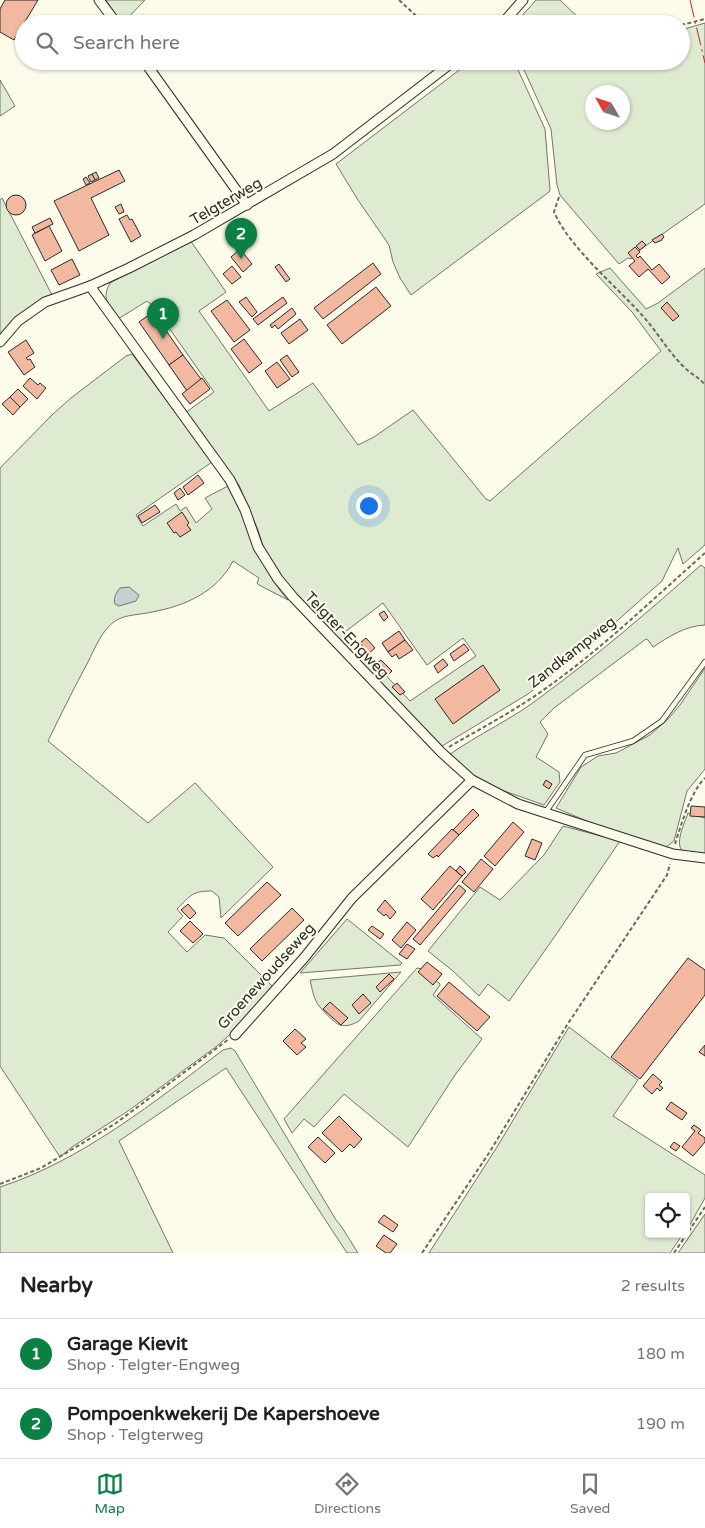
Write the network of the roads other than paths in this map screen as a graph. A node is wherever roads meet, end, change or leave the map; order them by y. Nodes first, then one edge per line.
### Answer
1 (99, 0) edge
2 (523, 0) edge
3 (110, 15) edge
4 (510, 15) edge
5 (150, 70) edge
6 (442, 70) edge
7 (247, 205) junction
8 (90, 286) junction
9 (0, 342) edge
10 (705, 662) edge
11 (472, 780) junction
12 (545, 813) junction
13 (705, 858) edge
14 (235, 1035) road end

1 - 3 street
2 - 4 street
5 - 7 street
6 - 7 street, Telgterweg
7 - 8 street, Telgterweg
8 - 9 street, Telgterweg
8 - 11 street, Telgter-Engweg
10 - 12 lane
11 - 12 street, Telgter-Engweg
11 - 14 street, Groenewoudseweg
12 - 13 street, Telgter-Engweg

